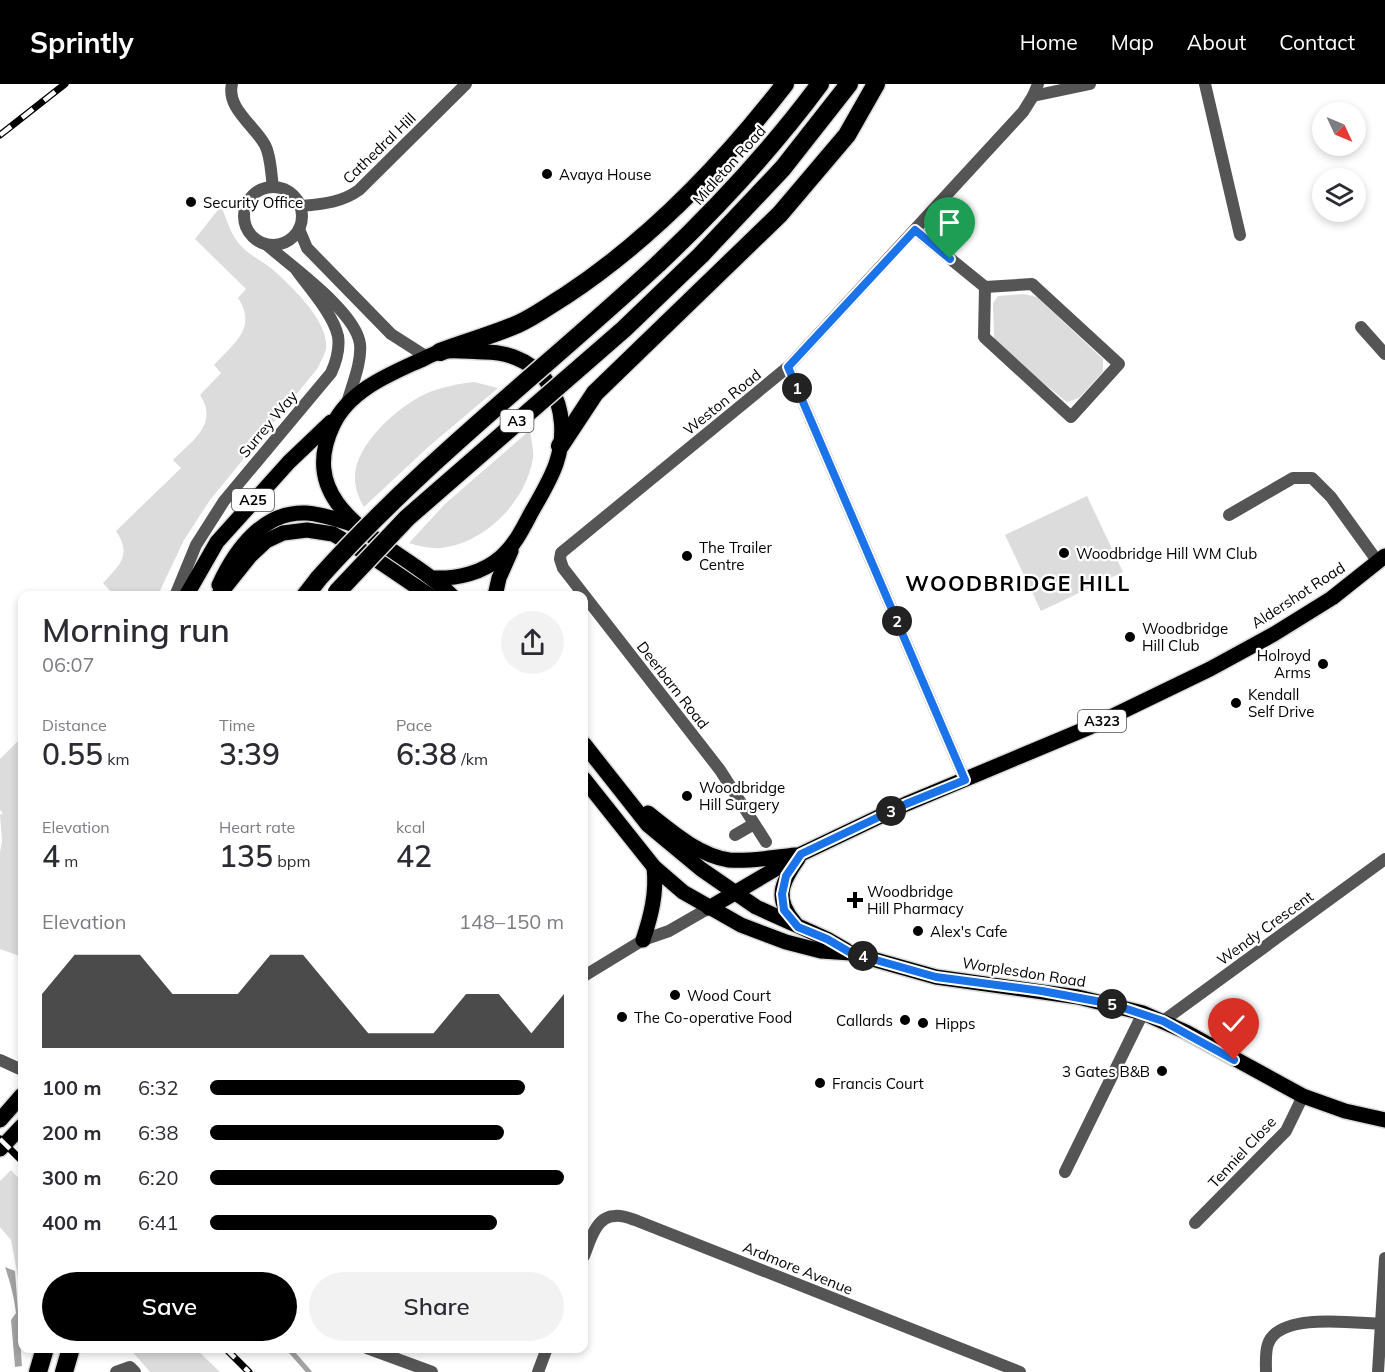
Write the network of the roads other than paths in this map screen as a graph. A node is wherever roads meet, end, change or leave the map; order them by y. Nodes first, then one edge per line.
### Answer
1 (232, 84) edge
2 (466, 84) edge
3 (785, 84) edge
4 (820, 84) edge
5 (849, 84) edge
6 (876, 84) edge
7 (1038, 84) edge
8 (1090, 84) edge
9 (1205, 84) edge
10 (1033, 96) junction
11 (273, 187) junction
12 (300, 206) junction
13 (299, 229) junction
14 (915, 230) junction
15 (1240, 235) dead end
16 (267, 244) junction
17 (297, 271) junction
18 (985, 287) junction
19 (1361, 327) dead end
20 (1385, 354) edge
21 (434, 355) junction
22 (788, 367) junction
23 (347, 403) junction
24 (337, 416) junction
25 (560, 446) junction
26 (1229, 514) dead end
27 (356, 525) junction
28 (514, 543) junction
29 (1382, 559) edge
30 (563, 568) joint
31 (433, 578) junction
32 (177, 591) edge
33 (189, 591) edge
34 (218, 591) edge
35 (220, 591) edge
36 (309, 591) edge
37 (339, 591) edge
38 (422, 591) edge
39 (447, 591) edge
40 (496, 591) edge
41 (581, 591) edge
42 (588, 600) edge
43 (588, 749) edge
44 (965, 780) junction
45 (588, 784) edge
46 (625, 798) junction
47 (754, 824) junction
48 (735, 836) dead end
49 (766, 842) dead end
50 (801, 854) junction
51 (1385, 859) edge
52 (654, 867) junction
53 (734, 893) junction
54 (709, 908) junction
55 (798, 927) junction
56 (643, 940) junction
57 (851, 953) junction
58 (588, 974) edge
59 (1143, 1013) junction
60 (1163, 1021) junction
61 (0, 1060) edge
62 (18, 1068) edge
63 (1303, 1096) junction
64 (18, 1100) edge
65 (2, 1118) edge
66 (1385, 1120) edge
67 (18, 1130) edge
68 (0, 1149) edge
69 (1065, 1172) dead end
70 (1195, 1223) dead end
71 (588, 1246) edge
72 (1385, 1258) edge
73 (1381, 1324) junction
74 (44, 1353) edge
75 (69, 1353) edge
76 (381, 1353) edge
77 (545, 1353) edge
78 (64, 1370) edge
79 (38, 1372) edge
80 (116, 1372) edge
81 (135, 1372) edge
82 (432, 1372) edge
83 (538, 1372) edge
84 (1020, 1372) edge
85 (1266, 1372) edge
86 (1378, 1372) edge

1 - 11 street
2 - 12 street, Cathedral Hill
3 - 21 highway
4 - 36 highway, Midleton Road / A3, bridge
5 - 37 highway, A3, bridge
6 - 25 highway
7 - 10 street, Weston Road
8 - 10 street
9 - 15 street
10 - 14 street, Weston Road
11 - 12 street
11 - 16 street
12 - 13 street
13 - 16 street
13 - 21 street
14 - 18 street
14 - 22 street, Weston Road
16 - 17 street, Surrey Way
17 - 23 street, Surrey Way
17 - 32 street, Surrey Way
18 - 18 street
19 - 20 street
21 - 23 main road
21 - 25 main road
22 - 30 street, Weston Road
22 - 44 street
23 - 24 main road
24 - 27 main road
24 - 33 main road, A25
25 - 28 main road
26 - 29 street
27 - 31 main road
27 - 34 main road, A25
28 - 31 main road
28 - 40 main road
29 - 44 main road, Aldershot Road / A323
30 - 41 street, Deerbarn Road
31 - 39 main road
35 - 38 main road
42 - 47 street, Deerbarn Road
43 - 46 main road, Worplesdon Road
44 - 50 main road, Aldershot Road / A323
45 - 52 main road, Worplesdon Road
46 - 50 main road
46 - 53 main road, Worplesdon Road
47 - 48 street
47 - 49 street, Deerbarn Road
50 - 53 main road
50 - 55 main road
51 - 60 street, Wendy Crescent
52 - 54 main road, Worplesdon Road
52 - 56 main road
53 - 54 main road
53 - 55 main road, Worplesdon Road
54 - 56 street
54 - 57 main road, Worplesdon Road
55 - 57 main road, Worplesdon Road
56 - 58 street
57 - 59 main road, Worplesdon Road
59 - 60 main road, Worplesdon Road
59 - 69 street
60 - 63 main road, Worplesdon Road
61 - 62 street
63 - 66 main road, Worplesdon Road
63 - 70 street, Tenniel Close
64 - 65 main road
67 - 68 main road
71 - 84 street, Ardmore Avenue
72 - 73 street
73 - 85 street
73 - 86 street
74 - 79 highway
75 - 78 highway
76 - 82 street
77 - 83 street
80 - 81 street

